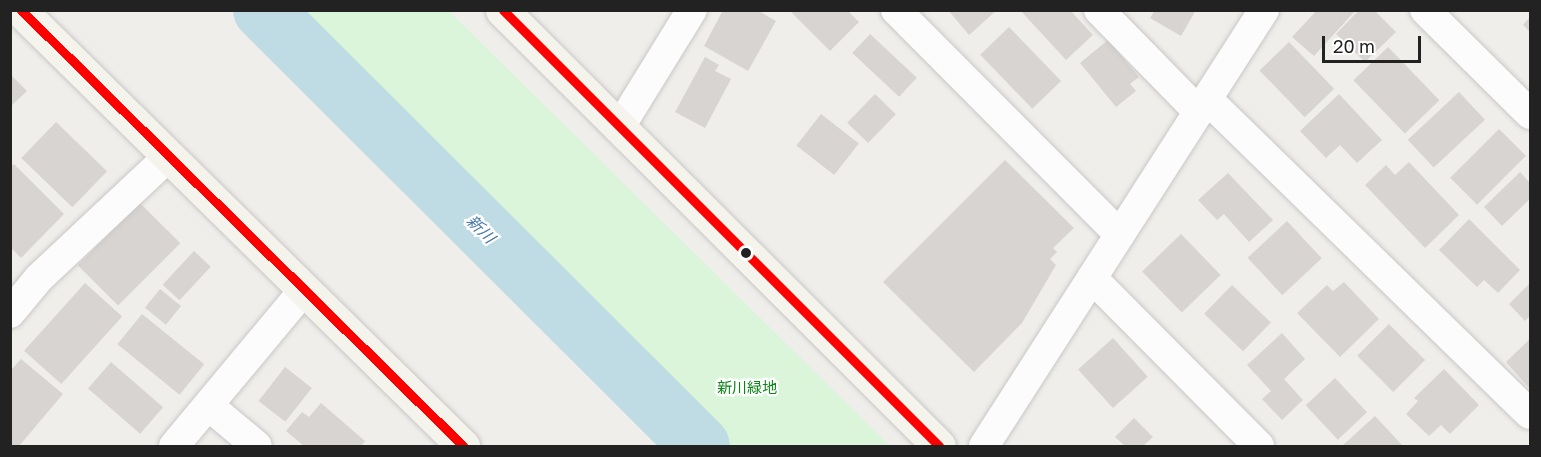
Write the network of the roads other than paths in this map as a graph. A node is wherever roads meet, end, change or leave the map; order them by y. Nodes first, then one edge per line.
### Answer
1 (20, 10) edge
2 (502, 10) edge
3 (692, 10) edge
4 (896, 10) edge
5 (1099, 10) edge
6 (1264, 10) edge
7 (1425, 10) edge
8 (1203, 106) junction
9 (1530, 114) edge
10 (619, 128) junction
11 (168, 157) junction
12 (1120, 236) junction
13 (1092, 278) junction
14 (305, 289) junction
15 (10, 313) edge
16 (209, 406) junction
17 (1530, 414) edge
18 (174, 447) edge
19 (257, 447) edge
20 (463, 447) edge
21 (939, 447) edge
22 (984, 447) edge
23 (1259, 447) edge

1 - 11 street
2 - 10 street
3 - 10 street
4 - 12 street
5 - 8 street
6 - 8 street
7 - 9 street
8 - 12 street
8 - 17 street
10 - 21 street
11 - 14 street
11 - 15 street
12 - 13 street
13 - 22 street
13 - 23 street
14 - 16 street
14 - 20 street
16 - 18 street
16 - 19 street

